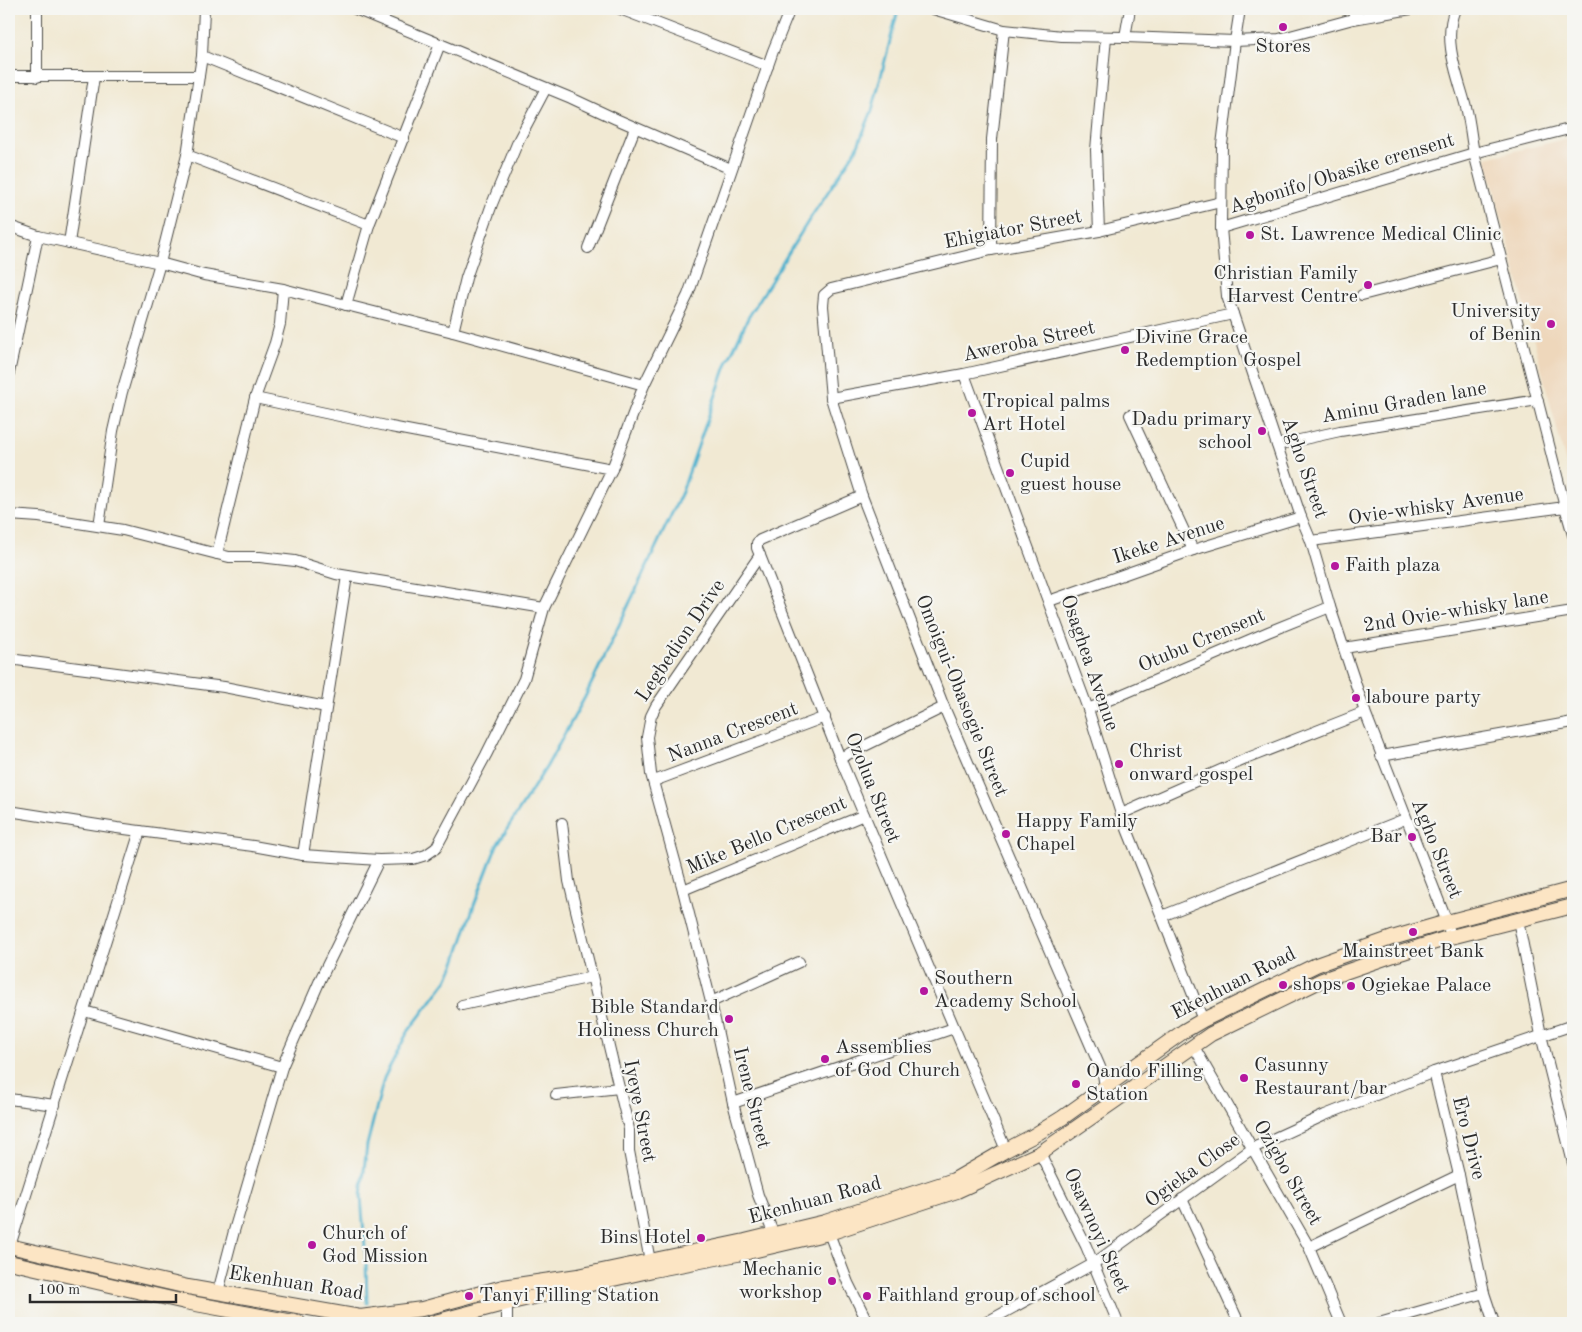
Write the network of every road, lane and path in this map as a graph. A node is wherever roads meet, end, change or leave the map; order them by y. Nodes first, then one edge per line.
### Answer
1 (37, 9) edge
2 (204, 9) edge
3 (355, 9) edge
4 (620, 9) edge
5 (790, 9) edge
6 (933, 9) edge
7 (1130, 9) edge
8 (1240, 9) edge
9 (1412, 9) edge
10 (1455, 9) edge
11 (1354, 14) edge
12 (1004, 30) junction
13 (1106, 36) junction
14 (1125, 36) junction
15 (1235, 41) junction
16 (440, 44) junction
17 (202, 56) junction
18 (768, 66) junction
19 (9, 76) edge
20 (199, 76) junction
21 (37, 77) junction
22 (94, 77) junction
23 (546, 88) junction
24 (635, 128) junction
25 (1573, 128) edge
26 (404, 138) junction
27 (1474, 153) junction
28 (187, 155) junction
29 (731, 169) junction
30 (1221, 202) junction
31 (369, 225) junction
32 (9, 226) edge
33 (1221, 228) junction
34 (1099, 231) junction
35 (38, 236) junction
36 (70, 243) junction
37 (588, 248) dead end
38 (991, 250) junction
39 (1501, 259) junction
40 (160, 263) junction
41 (282, 289) junction
42 (1362, 295) dead end
43 (346, 305) junction
44 (823, 306) joint
45 (1234, 314) junction
46 (453, 332) junction
47 (9, 373) edge
48 (964, 374) junction
49 (644, 385) junction
50 (255, 398) junction
51 (831, 398) junction
52 (1538, 400) junction
53 (1130, 415) dead end
54 (1277, 445) junction
55 (612, 469) junction
56 (862, 496) junction
57 (1565, 507) junction
58 (9, 515) edge
59 (1301, 517) junction
60 (99, 526) junction
61 (1573, 535) edge
62 (1311, 541) junction
63 (1193, 550) junction
64 (216, 554) junction
65 (760, 555) junction
66 (347, 576) junction
67 (1048, 601) junction
68 (1330, 607) junction
69 (544, 608) junction
70 (1573, 611) edge
71 (1344, 648) junction
72 (9, 659) edge
73 (944, 707) junction
74 (326, 708) junction
75 (1088, 709) junction
76 (1365, 712) junction
77 (825, 717) junction
78 (1573, 722) edge
79 (1381, 756) junction
80 (840, 758) junction
81 (654, 781) junction
82 (9, 812) edge
83 (1121, 814) junction
84 (864, 815) junction
85 (1405, 819) junction
86 (562, 823) dead end
87 (140, 831) junction
88 (303, 855) junction
89 (378, 860) junction
90 (1573, 889) edge
91 (683, 890) junction
92 (1573, 906) edge
93 (1162, 916) junction
94 (1518, 920) junction
95 (1446, 922) junction
96 (1451, 938) junction
97 (799, 962) dead end
98 (592, 977) junction
99 (710, 1002) junction
100 (462, 1005) dead end
101 (84, 1011) junction
102 (1203, 1020) junction
103 (1573, 1025) edge
104 (954, 1028) junction
105 (1541, 1035) junction
106 (1193, 1045) junction
107 (282, 1067) junction
108 (1434, 1072) junction
109 (1105, 1087) junction
110 (619, 1088) junction
111 (556, 1094) dead end
112 (9, 1099) edge
113 (733, 1103) junction
114 (55, 1105) junction
115 (1253, 1148) junction
116 (1006, 1150) junction
117 (1040, 1153) junction
118 (1573, 1163) edge
119 (1459, 1175) junction
120 (1182, 1200) junction
121 (827, 1227) junction
122 (776, 1240) junction
123 (10, 1246) edge
124 (1308, 1246) junction
125 (650, 1260) junction
126 (9, 1262) edge
127 (1093, 1264) junction
128 (218, 1292) junction
129 (1484, 1293) junction
130 (507, 1303) junction
131 (992, 1322) edge
132 (300, 1323) edge
133 (431, 1323) edge
134 (507, 1323) edge
135 (868, 1323) edge
136 (1118, 1323) edge
137 (1239, 1323) edge
138 (1341, 1323) edge
139 (1379, 1323) edge
140 (1494, 1323) edge

1 - 21 street
2 - 17 street
3 - 16 street
4 - 18 street
5 - 18 street
6 - 12 street
7 - 14 street
8 - 15 street, Agho Street
9 - 11 street
10 - 27 street
11 - 15 street
12 - 13 street
12 - 38 street
13 - 14 street
13 - 34 street
14 - 15 street
15 - 30 street, Agho Street
16 - 23 street
16 - 26 street
17 - 20 street
17 - 26 street
18 - 29 street
19 - 21 street
20 - 22 street
20 - 28 street
21 - 22 street
22 - 36 street
23 - 24 street
23 - 46 street
24 - 29 street
24 - 37 street
25 - 27 street, Agbonifo/Obasike crensent
26 - 31 street
27 - 33 street, Agbonifo/Obasike crensent
27 - 39 street
28 - 31 street
28 - 40 street
29 - 49 street
30 - 33 street, Agho Street
30 - 34 street, Ehigiator Street
31 - 43 street
32 - 35 street
33 - 45 street, Agho Street
34 - 38 street, Ehigiator Street
35 - 36 street
35 - 47 street
36 - 40 street
38 - 44 street, Ehigiator Street
39 - 42 street
39 - 52 street
40 - 41 street
40 - 60 street
41 - 43 street
41 - 50 street
43 - 46 street
44 - 51 street, Omoigui-Obasogie Street
45 - 48 street, Aweroba Street
45 - 54 street, Agho Street
46 - 49 street
48 - 51 street, Aweroba Street
48 - 67 street, Osaghea Avenue
49 - 55 street
50 - 55 street
50 - 64 street
51 - 56 street, Omoigui-Obasogie Street
52 - 54 street, Aminu Graden lane
52 - 57 street
53 - 63 street
54 - 59 street, Agho Street
55 - 69 street
56 - 65 street
56 - 73 street, Omoigui-Obasogie Street
57 - 61 street
57 - 62 street, Ovie-whisky Avenue
58 - 60 street
59 - 62 street, Agho Street
59 - 63 street, Ikeke Avenue
60 - 64 street
62 - 68 street, Agho Street
63 - 67 street, Ikeke Avenue
64 - 66 street
65 - 77 street, Ozolua Street
65 - 81 street, Legbedion Drive
66 - 69 street
66 - 74 street
67 - 75 street, Osaghea Avenue
68 - 71 street, Agho Street
68 - 75 street, Otubu Crensent
69 - 89 street
70 - 71 street, 2nd Ovie-whisky lane
71 - 76 street, Agho Street
72 - 74 street
73 - 80 street
73 - 109 street, Omoigui-Obasogie Street
74 - 88 street
75 - 83 street, Osaghea Avenue
76 - 79 street, Agho Street
76 - 83 street
77 - 80 street, Ozolua Street
77 - 81 street, Nanna Crescent
78 - 79 street
79 - 85 street, Agho Street
80 - 84 street, Ozolua Street
81 - 91 street, Irene Street
82 - 87 street
83 - 93 street, Osaghea Avenue
84 - 91 street, Mike Bello Crescent
84 - 104 street, Ozolua Street
85 - 93 street
85 - 95 street, Agho Street
86 - 98 street, Iyeye Street
87 - 88 street
87 - 101 street
88 - 89 street
89 - 107 street
90 - 95 main road, Ekenhuan Road
91 - 99 street, Irene Street
92 - 94 main road, Ekenhuan Road
93 - 102 street, Osaghea Avenue
94 - 96 main road, Ekenhuan Road
94 - 105 street
95 - 96 street, Agho Street
95 - 102 main road, Ekenhuan Road
96 - 106 main road, Ekenhuan Road
97 - 99 street
98 - 100 street
98 - 110 street, Iyeye Street
99 - 113 street, Irene Street
101 - 107 street
101 - 114 street
102 - 109 main road, Ekenhuan Road
103 - 105 street, Ero Drive
104 - 113 street
104 - 116 street, Ozolua Street
105 - 108 street, Ero Drive
105 - 118 street
106 - 115 street, Ozigbo Street
106 - 117 main road, Ekenhuan Road
107 - 128 street
108 - 115 street, Ogieka Close
108 - 119 street, Ero Drive
109 - 116 main road, Ekenhuan Road
110 - 111 street
110 - 125 street, Iyeye Street
112 - 114 street
113 - 122 street, Irene Street
114 - 123 street
115 - 120 street, Ogieka Close
115 - 124 street, Ozigbo Street
116 - 121 main road, Ekenhuan Road
117 - 121 main road, Ekenhuan Road
117 - 127 street, Osawnoyi Steet
119 - 124 street
119 - 129 street, Ero Drive
120 - 127 street, Ogieka Close
120 - 137 street
121 - 122 main road, Ekenhuan Road
121 - 135 street
122 - 125 main road, Ekenhuan Road
122 - 130 main road, Ekenhuan Road
123 - 128 main road, Ekenhuan Road
124 - 138 street, Ozigbo Street
125 - 128 main road, Ekenhuan Road
126 - 132 main road, Ekenhuan Road
127 - 131 street, Ogieka Close
127 - 136 street, Osawnoyi Steet
129 - 139 street
129 - 140 street, Ero Drive
130 - 133 main road, Ekenhuan Road
130 - 134 street

